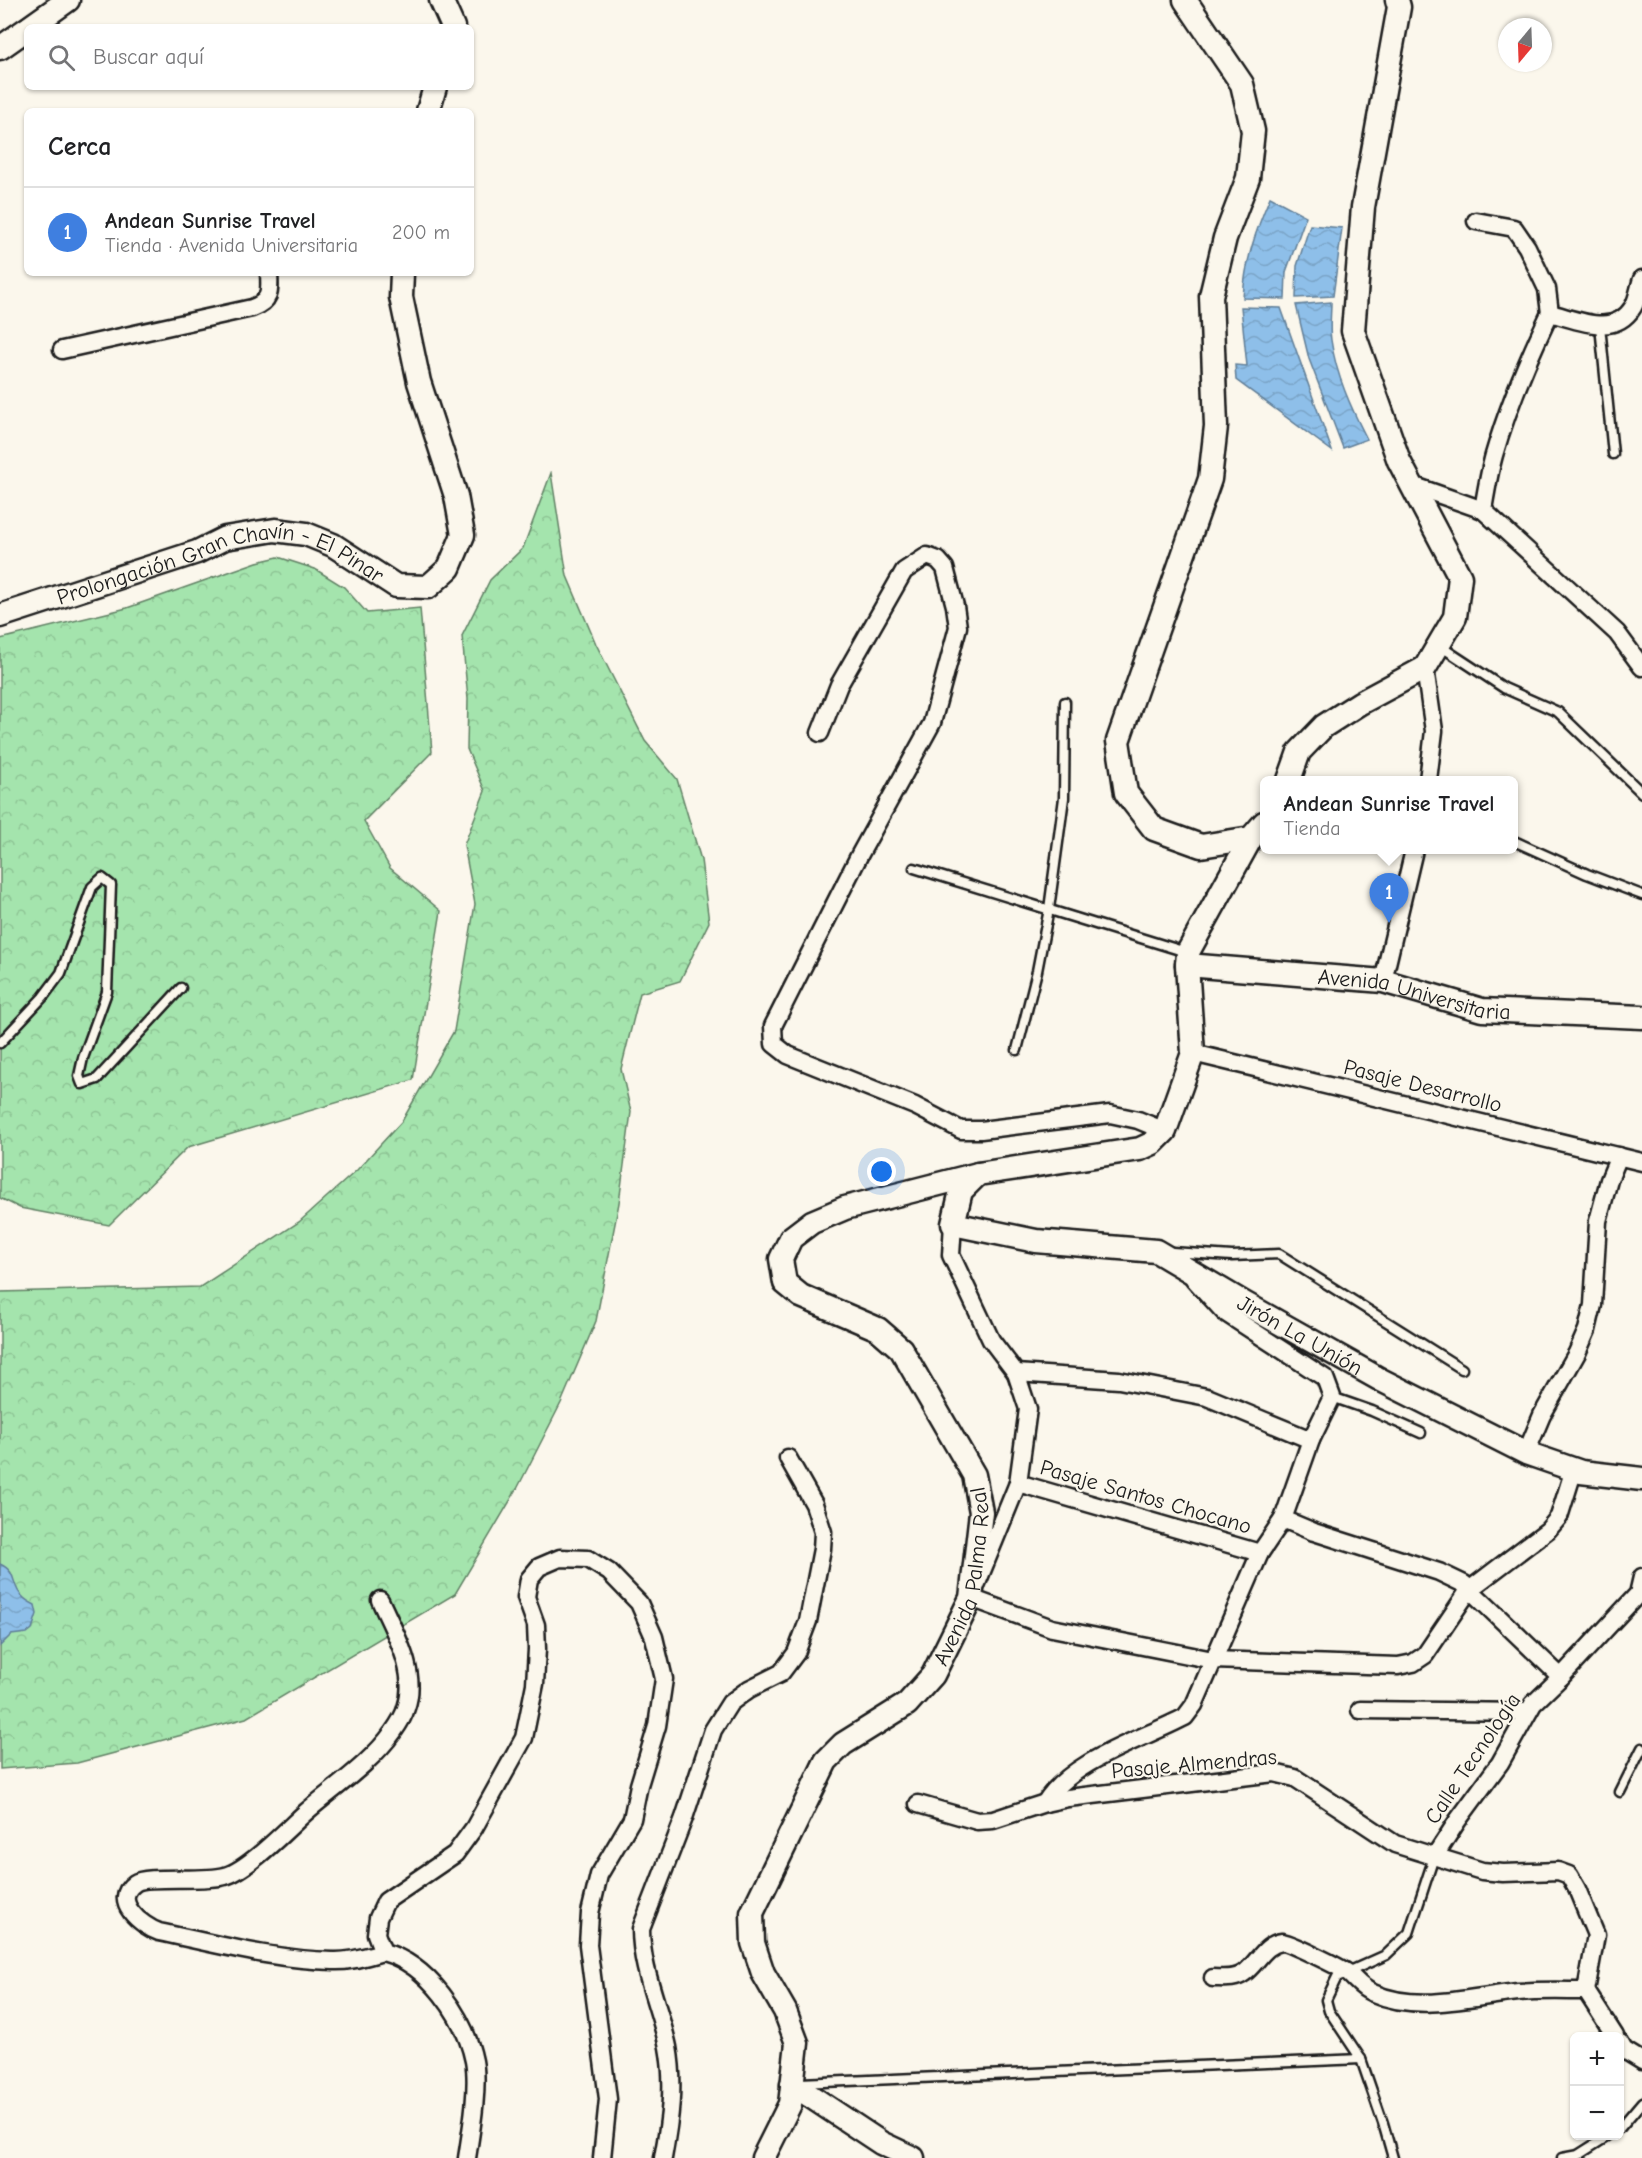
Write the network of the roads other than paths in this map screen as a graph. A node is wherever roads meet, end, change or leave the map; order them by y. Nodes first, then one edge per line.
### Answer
1 (69, 0) edge
2 (441, 0) edge
3 (1185, 0) edge
4 (1397, 0) edge
5 (35, 24) edge
6 (452, 24) edge
7 (24, 31) edge
8 (0, 48) edge
9 (434, 90) edge
10 (429, 108) edge
11 (1476, 221) dead end
12 (269, 276) edge
13 (402, 276) edge
14 (1642, 279) edge
15 (1550, 313) junction
16 (1600, 326) junction
17 (62, 350) dead end
18 (1613, 454) dead end
19 (1412, 485) junction
20 (1483, 510) junction
21 (0, 616) edge
22 (1438, 645) junction
23 (1642, 667) edge
24 (1425, 668) junction
25 (1065, 702) dead end
26 (820, 733) dead end
27 (1290, 776) edge
28 (1428, 776) edge
29 (1642, 793) edge
30 (1258, 830) edge
31 (1518, 844) edge
32 (1413, 854) edge
33 (914, 868) dead end
34 (1642, 895) edge
35 (1049, 909) junction
36 (1187, 959) junction
37 (1383, 981) junction
38 (181, 988) dead end
39 (1639, 1014) edge
40 (0, 1042) edge
41 (1017, 1050) dead end
42 (1193, 1053) junction
43 (1165, 1131) junction
44 (1619, 1156) junction
45 (1642, 1162) edge
46 (978, 1174) junction
47 (953, 1224) junction
48 (1156, 1251) junction
49 (1183, 1267) junction
50 (1462, 1369) dead end
51 (1016, 1373) junction
52 (1332, 1397) junction
53 (1421, 1433) dead end
54 (1311, 1440) junction
55 (1526, 1453) junction
56 (788, 1458) dead end
57 (1574, 1469) junction
58 (1642, 1479) edge
59 (1018, 1483) junction
60 (1283, 1519) junction
61 (1260, 1553) junction
62 (1642, 1577) edge
63 (1470, 1590) junction
64 (971, 1598) junction
65 (380, 1600) dead end
66 (1640, 1600) edge
67 (1213, 1660) junction
68 (1561, 1677) junction
69 (1360, 1710) dead end
70 (1528, 1713) junction
71 (1642, 1748) edge
72 (1620, 1792) dead end
73 (1044, 1803) junction
74 (918, 1804) dead end
75 (1434, 1857) junction
76 (383, 1952) junction
77 (1348, 1972) junction
78 (1213, 1978) dead end
79 (1586, 1991) junction
80 (1612, 2032) edge
81 (1624, 2050) edge
82 (1360, 2059) junction
83 (1642, 2061) edge
84 (792, 2084) junction
85 (1642, 2103) edge
86 (1624, 2123) edge
87 (1602, 2140) edge
88 (763, 2155) edge
89 (467, 2158) edge
90 (602, 2158) edge
91 (663, 2158) edge
92 (913, 2158) edge
93 (1392, 2158) edge
94 (1563, 2158) edge

1 - 5 main road
2 - 6 main road
3 - 30 main road
4 - 19 main road
7 - 8 main road
9 - 10 main road
11 - 15 street
12 - 17 street
13 - 21 main road, Prolongación Gran Chavín - El Pinar
14 - 16 street
15 - 16 street
15 - 20 street
16 - 18 lane
19 - 20 street
19 - 22 main road
20 - 23 street
22 - 24 main road
22 - 29 lane
24 - 27 main road
24 - 28 street
25 - 35 lane
26 - 43 street
30 - 36 main road
31 - 34 lane
32 - 37 street
33 - 35 lane
35 - 36 lane
35 - 41 lane
36 - 37 main road, Avenida Universitaria
36 - 42 main road
37 - 39 main road, Avenida Universitaria
38 - 40 lane
42 - 43 main road
42 - 44 street, Pasaje Desarrollo
43 - 46 main road, Avenida Palma Real
44 - 45 street, Pasaje Desarrollo
44 - 55 street
46 - 47 main road
46 - 64 main road, Avenida Palma Real
47 - 48 main road, Jirón La Unión
47 - 51 street
48 - 49 main road, Jirón La Unión
48 - 50 lane
49 - 52 street
49 - 55 main road, Jirón La Unión
51 - 54 street
51 - 59 street
52 - 53 lane
52 - 54 street
54 - 60 street
55 - 57 main road, Jirón La Unión
56 - 91 street
57 - 58 main road, Jirón La Unión
57 - 63 street
59 - 61 street, Pasaje Santos Chocano
59 - 64 street
60 - 61 street
60 - 63 street
61 - 67 street
62 - 66 street, Calle Tecnología
63 - 67 street
63 - 68 street
64 - 67 street
64 - 84 main road, Avenida Palma Real
65 - 76 street
66 - 68 street, Calle Tecnología
67 - 73 street
68 - 70 street, Calle Tecnología
69 - 70 street
70 - 75 street, Calle Tecnología
71 - 72 lane
73 - 74 street, Pasaje Almendras
73 - 75 street, Pasaje Almendras
75 - 77 lane
75 - 79 street, Pasaje Almendras
76 - 89 street
76 - 90 street
77 - 78 street
77 - 79 street
77 - 82 lane
79 - 80 street
81 - 83 street
82 - 84 lane
82 - 93 lane
84 - 88 main road, Avenida Palma Real
84 - 92 main road
85 - 86 lane
87 - 94 lane

